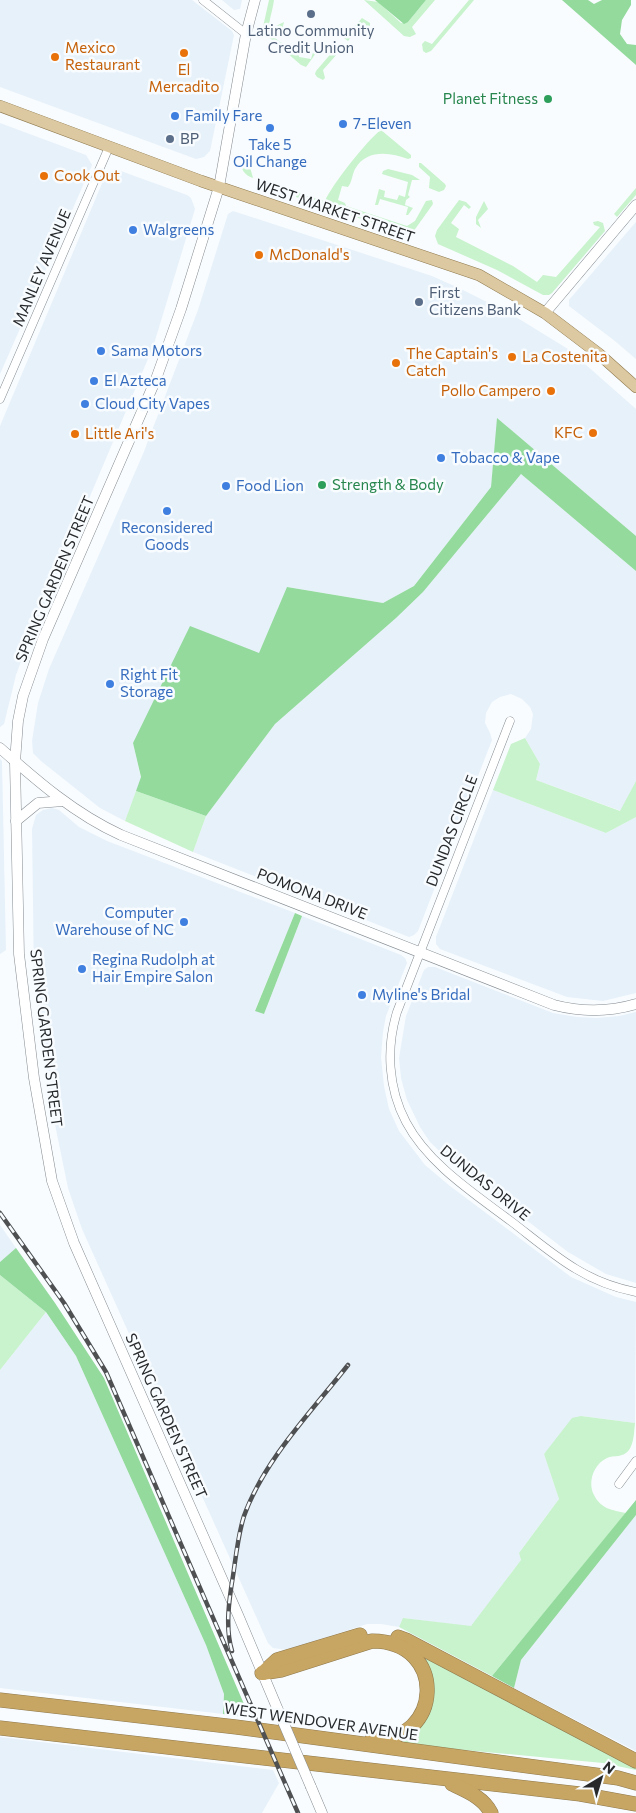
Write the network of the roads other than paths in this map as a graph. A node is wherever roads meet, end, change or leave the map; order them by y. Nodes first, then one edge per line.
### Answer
1 (203, 0) edge
2 (255, 0) edge
3 (246, 34) junction
4 (0, 106) edge
5 (109, 147) junction
6 (220, 187) junction
7 (636, 205) edge
8 (545, 313) junction
9 (636, 387) edge
10 (0, 399) edge
11 (510, 720) dead end
12 (0, 748) edge
13 (15, 762) junction
14 (63, 801) junction
15 (16, 821) junction
16 (421, 952) junction
17 (636, 1004) edge
18 (636, 1292) edge
19 (636, 1461) edge
20 (619, 1484) dead end
21 (262, 1673) junction
22 (0, 1700) edge
23 (236, 1727) junction
24 (0, 1728) edge
25 (636, 1761) edge
26 (440, 1779) junction
27 (636, 1783) edge
28 (636, 1804) edge
29 (322, 1813) edge
30 (491, 1813) edge

1 - 3 street
2 - 3 main road, SPRING GARDEN STREET
3 - 6 main road, SPRING GARDEN STREET
4 - 5 main road, WEST MARKET STREET
5 - 6 main road, WEST MARKET STREET
5 - 10 street, MANLEY AVENUE
6 - 8 main road, WEST MARKET STREET
6 - 13 main road, SPRING GARDEN STREET
7 - 8 main road
8 - 9 main road, WEST MARKET STREET
11 - 16 street, DUNDAS CIRCLE
12 - 13 main road, POMONA DRIVE
13 - 14 main road, POMONA DRIVE
13 - 15 main road, SPRING GARDEN STREET
14 - 15 main road
14 - 16 main road, POMONA DRIVE
15 - 21 main road, SPRING GARDEN STREET
16 - 17 main road, POMONA DRIVE
16 - 18 street, DUNDAS DRIVE
19 - 20 street
21 - 23 highway
21 - 25 highway
21 - 29 main road, SPRING GARDEN STREET, bridge
22 - 23 highway, WEST WENDOVER AVENUE
23 - 27 highway, WEST WENDOVER AVENUE
24 - 26 highway
26 - 28 highway
26 - 30 highway

